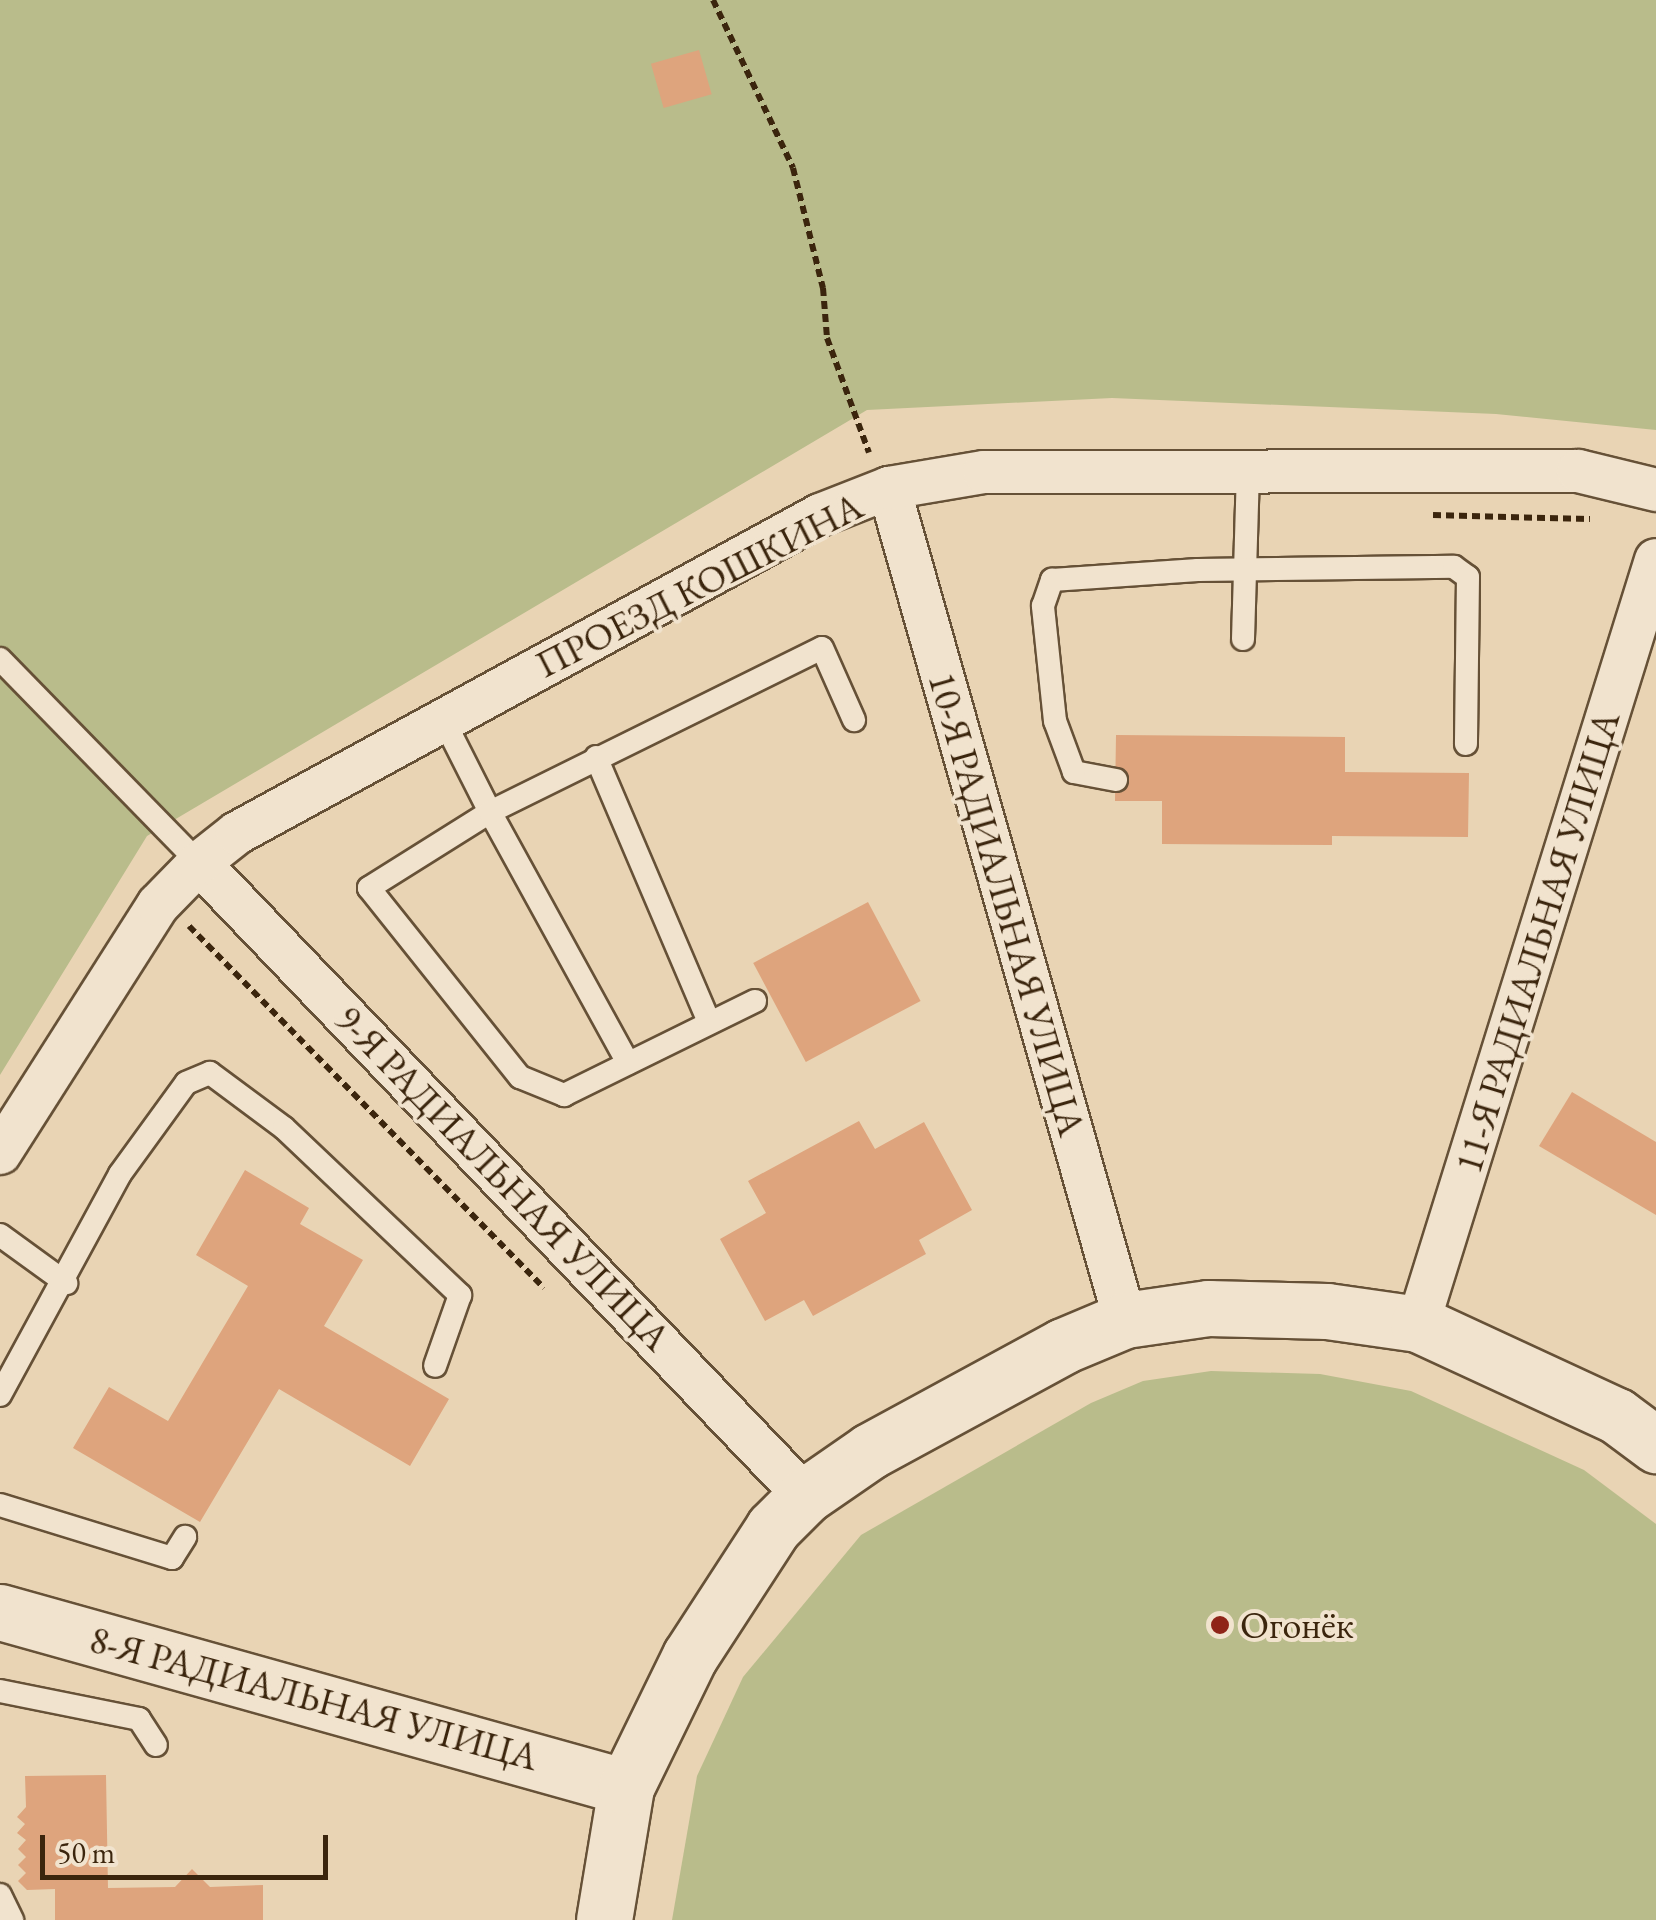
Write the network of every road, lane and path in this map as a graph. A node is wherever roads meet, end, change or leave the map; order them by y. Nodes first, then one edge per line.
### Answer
1 (712, 0) edge
2 (1248, 470) junction
3 (890, 488) junction
4 (1656, 490) edge
5 (1656, 560) edge
6 (1246, 572) junction
7 (1242, 640) dead end
8 (0, 659) edge
9 (443, 720) junction
10 (854, 720) dead end
11 (1466, 744) dead end
12 (596, 757) junction
13 (1116, 780) dead end
14 (490, 812) junction
15 (198, 863) junction
16 (181, 918) dead end
17 (755, 1001) dead end
18 (709, 1022) junction
19 (628, 1063) junction
20 (0, 1152) edge
21 (0, 1235) edge
22 (66, 1283) junction
23 (556, 1299) dead end
24 (1125, 1320) junction
25 (1418, 1324) junction
26 (435, 1366) dead end
27 (0, 1396) edge
28 (1656, 1445) edge
29 (806, 1496) junction
30 (0, 1505) edge
31 (185, 1537) dead end
32 (0, 1612) edge
33 (0, 1691) edge
34 (156, 1745) dead end
35 (626, 1787) junction
36 (0, 1896) edge
37 (12, 1920) edge
38 (604, 1920) edge

1 - 3 path
2 - 3 street, ПРОЕЗД КОШКИНА
2 - 4 street, ПРОЕЗД КОШКИНА
2 - 6 lane
3 - 9 street, ПРОЕЗД КОШКИНА
3 - 24 street, 10-Я РАДИАЛЬНАЯ УЛИЦА
5 - 25 street, 11-Я РАДИАЛЬНАЯ УЛИЦА
6 - 7 lane
6 - 11 lane
6 - 13 lane
8 - 15 lane
9 - 14 lane
9 - 15 street, ПРОЕЗД КОШКИНА
10 - 12 lane
12 - 14 lane
12 - 18 lane
14 - 19 lane
14 - 19 lane
15 - 20 street, ПРОЕЗД КОШКИНА
15 - 29 street, 9-Я РАДИАЛЬНАЯ УЛИЦА
16 - 23 path
17 - 18 lane
18 - 19 lane
21 - 22 lane
22 - 26 lane
22 - 27 lane
24 - 25 main road
24 - 29 main road
25 - 28 main road
29 - 35 main road
30 - 31 lane
32 - 35 main road, 8-Я РАДИАЛЬНАЯ УЛИЦА
33 - 34 lane
35 - 38 main road
36 - 37 lane

